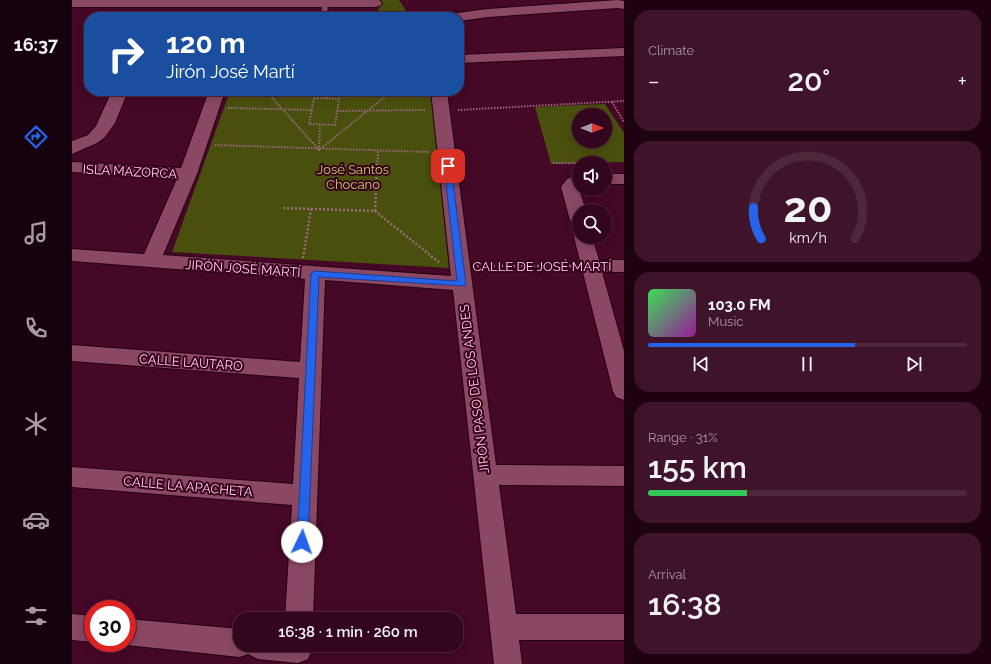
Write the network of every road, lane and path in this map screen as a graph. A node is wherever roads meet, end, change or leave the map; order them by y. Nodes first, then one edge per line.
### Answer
1 (74, 0) edge
2 (479, 0) edge
3 (72, 3) edge
4 (375, 3) dead end
5 (621, 4) edge
6 (241, 7) edge
7 (324, 10) edge
8 (488, 13) junction
9 (464, 16) edge
10 (624, 52) edge
11 (464, 59) edge
12 (118, 96) edge
13 (215, 96) edge
14 (271, 96) edge
15 (386, 96) edge
16 (326, 98) joint
17 (440, 100) edge
18 (624, 101) edge
19 (612, 102) junction
20 (211, 107) junction
21 (283, 109) junction
22 (312, 110) junction
23 (368, 110) junction
24 (337, 111) junction
25 (624, 122) edge
26 (320, 125) junction
27 (74, 144) edge
28 (198, 144) junction
29 (319, 150) junction
30 (378, 151) junction
31 (446, 152) junction
32 (553, 163) dead end
33 (572, 163) edge
34 (72, 167) edge
35 (188, 174) junction
36 (612, 179) edge
37 (624, 179) edge
38 (572, 184) edge
39 (572, 194) edge
40 (283, 208) dead end
41 (311, 209) junction
42 (375, 210) junction
43 (585, 244) edge
44 (72, 255) edge
45 (151, 261) junction
46 (591, 266) junction
47 (624, 266) edge
48 (308, 273) junction
49 (461, 277) junction
50 (72, 353) edge
51 (620, 360) edge
52 (310, 371) junction
53 (624, 390) edge
54 (485, 475) junction
55 (624, 476) edge
56 (72, 477) edge
57 (305, 496) junction
58 (299, 612) edge
59 (503, 626) junction
60 (72, 627) edge
61 (624, 627) edge
62 (84, 628) edge
63 (136, 633) edge
64 (233, 642) edge
65 (508, 664) edge

1 - 3 street
2 - 8 street
3 - 6 street
4 - 7 street
5 - 8 street
6 - 7 street
8 - 9 street
10 - 11 street
12 - 27 street
13 - 20 street
14 - 21 path
15 - 23 path
16 - 22 path
16 - 24 path
17 - 19 path
17 - 23 path
17 - 31 street, JIRÓN PASO DE LOS ANDES
18 - 19 path
19 - 25 path
20 - 21 path
20 - 28 street
21 - 22 path
21 - 29 path
22 - 26 path
23 - 24 path
23 - 29 path
24 - 26 path
26 - 29 path
28 - 29 path
28 - 35 street
29 - 30 path
30 - 31 path
30 - 42 path
31 - 49 street, JIRÓN PASO DE LOS ANDES
32 - 33 path
34 - 35 street, ISLA MAZORCA
35 - 45 street
36 - 37 street
38 - 39 street
40 - 41 path
41 - 42 path
41 - 48 path
42 - 49 path
43 - 46 street
44 - 45 street, JIRÓN JOSÉ MARTÍ
45 - 48 street, JIRÓN JOSÉ MARTÍ
46 - 47 street, CALLE DE JOSÉ MARTÍ
46 - 49 path, CALLE DE JOSÉ MARTÍ
46 - 51 street
48 - 49 street, JIRÓN JOSÉ MARTÍ
48 - 52 street
49 - 54 street, JIRÓN PASO DE LOS ANDES
50 - 52 street, CALLE LAUTARO
51 - 53 street
52 - 57 street
54 - 55 street
54 - 59 street, JIRÓN PASO DE LOS ANDES
56 - 57 street, CALLE LA APACHETA
57 - 58 street
59 - 61 street
59 - 65 street, JIRÓN PASO DE LOS ANDES
60 - 62 street
63 - 64 street

